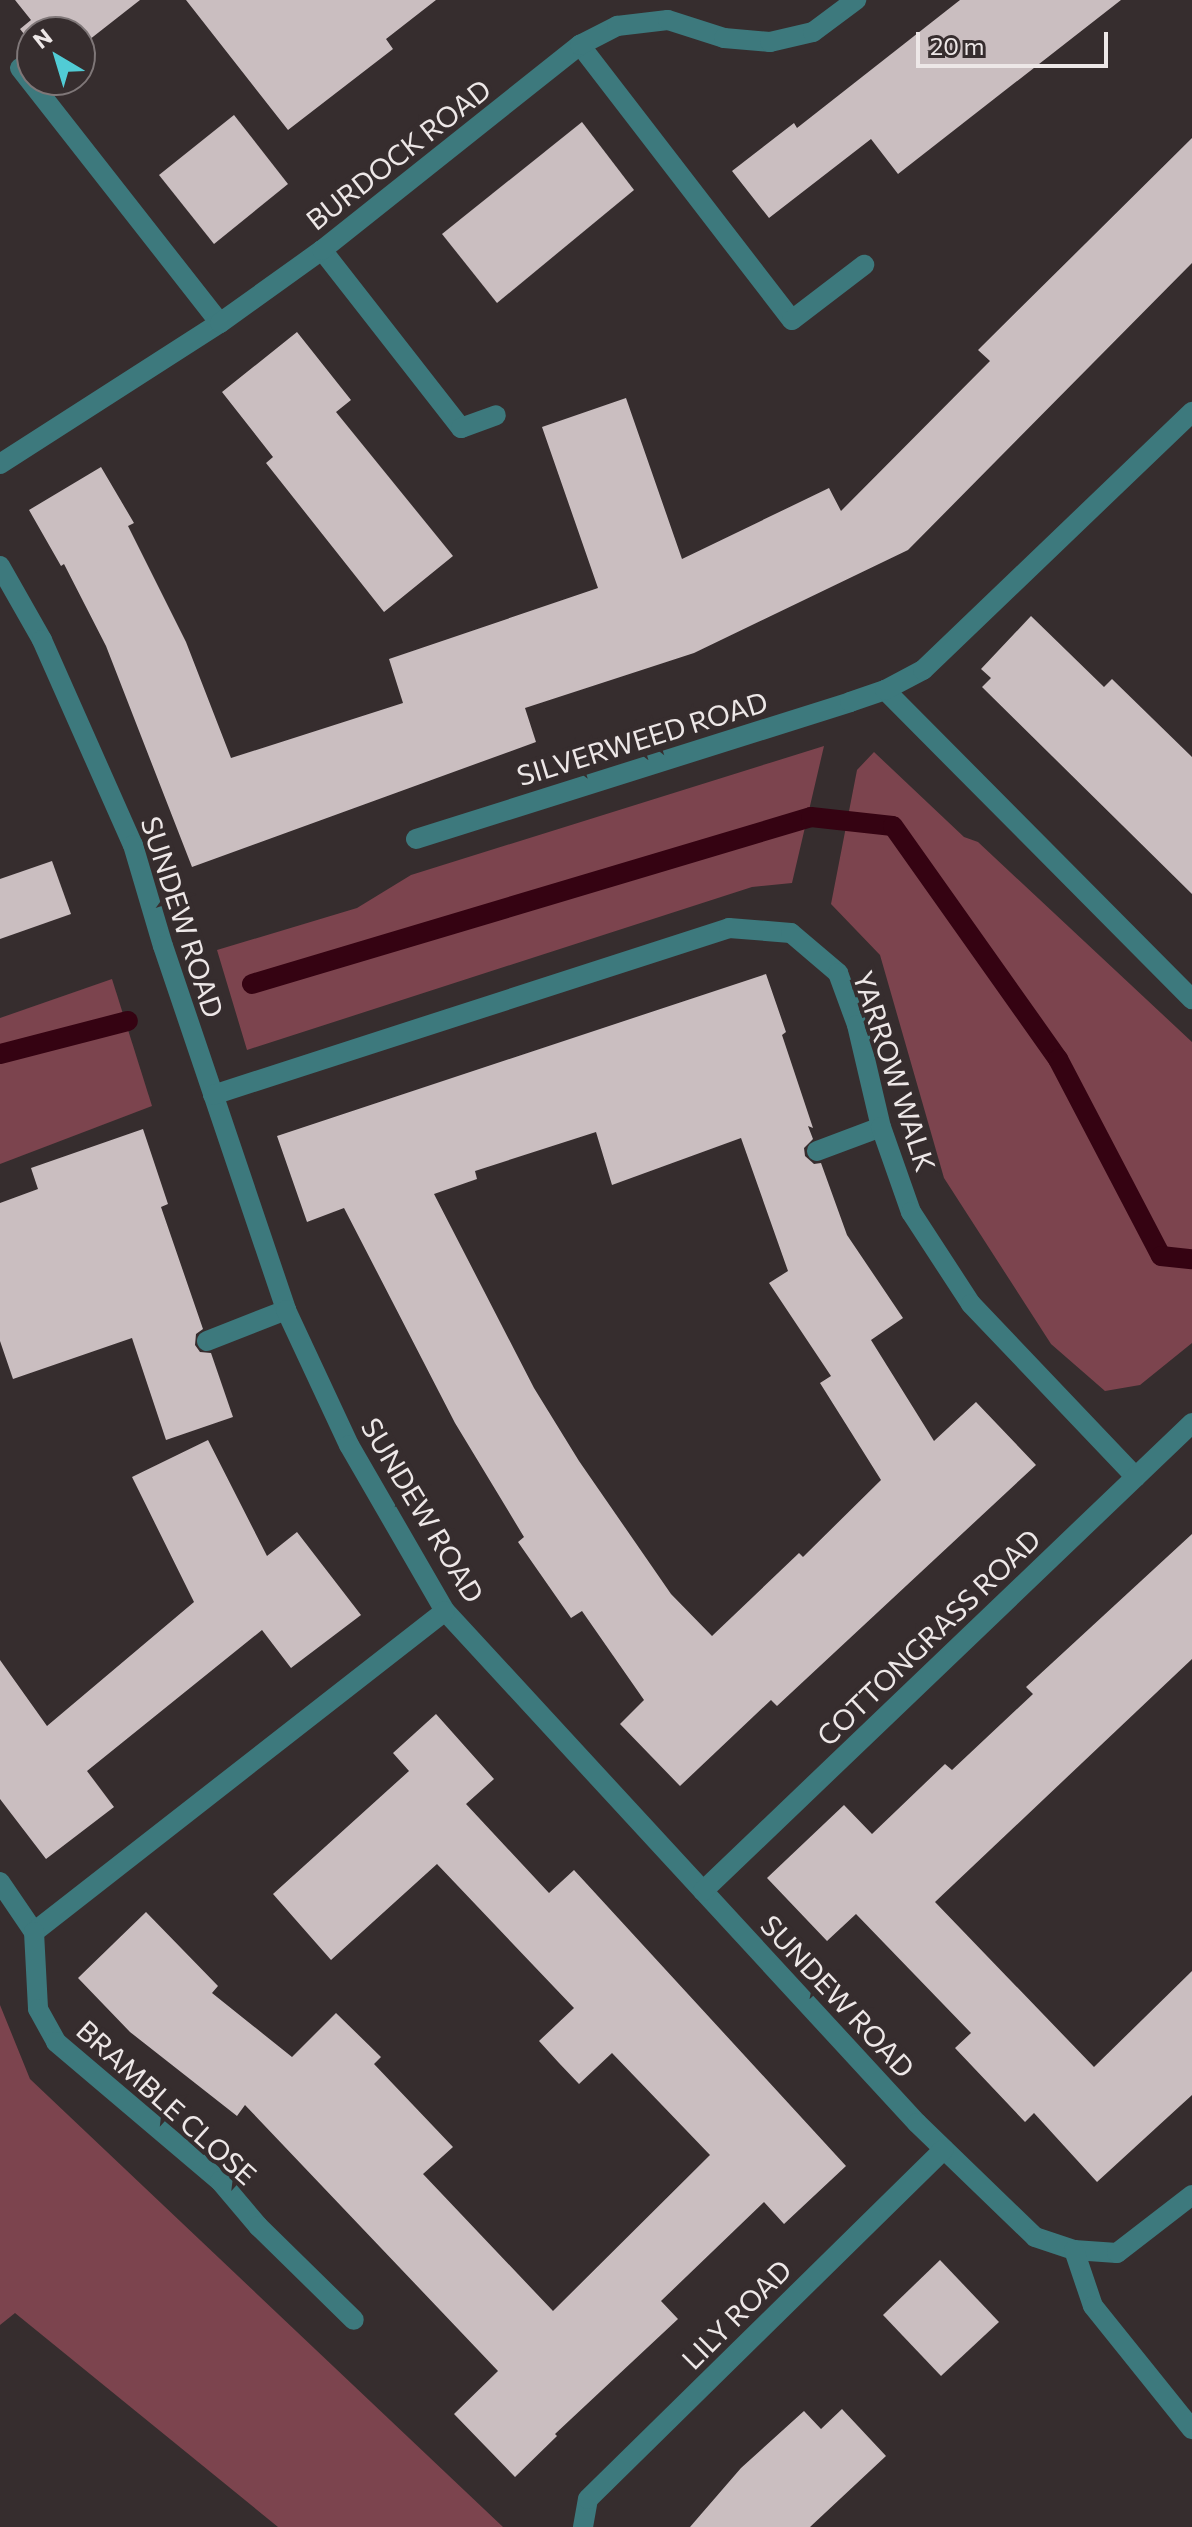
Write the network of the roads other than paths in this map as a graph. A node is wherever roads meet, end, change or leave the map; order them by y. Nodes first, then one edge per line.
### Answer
1 (856, 0) edge
2 (580, 45) junction
3 (42, 96) edge
4 (322, 250) junction
5 (864, 265) dead end
6 (220, 323) junction
7 (1192, 412) edge
8 (496, 415) dead end
9 (0, 464) edge
10 (0, 566) edge
11 (885, 690) junction
12 (416, 839) dead end
13 (1192, 999) edge
14 (213, 1095) junction
15 (881, 1127) junction
16 (817, 1151) dead end
17 (286, 1310) junction
18 (207, 1341) dead end
19 (1192, 1423) edge
20 (1136, 1477) junction
21 (445, 1611) junction
22 (0, 1882) edge
23 (703, 1891) junction
24 (34, 1932) junction
25 (944, 2149) junction
26 (1192, 2195) edge
27 (1074, 2250) junction
28 (354, 2320) dead end
29 (1192, 2429) edge
30 (583, 2527) edge

1 - 2 street, BURDOCK ROAD
2 - 4 street, BURDOCK ROAD
2 - 5 street
3 - 6 street
4 - 6 street, BURDOCK ROAD
4 - 8 street
6 - 9 street, BURDOCK ROAD
7 - 11 street, SILVERWEED ROAD
10 - 14 street, SUNDEW ROAD
11 - 12 street, SILVERWEED ROAD
11 - 13 street
14 - 15 street, YARROW WALK
14 - 17 street, SUNDEW ROAD
15 - 16 street
15 - 20 street, YARROW WALK
17 - 18 street
17 - 21 street, SUNDEW ROAD
19 - 20 street, COTTONGRASS ROAD
20 - 23 street, COTTONGRASS ROAD
21 - 23 street, SUNDEW ROAD
21 - 24 street
22 - 24 street
23 - 25 street, SUNDEW ROAD
24 - 28 street, BRAMBLE CLOSE
25 - 27 street, SUNDEW ROAD
25 - 30 street, LILY ROAD
26 - 27 street, SUNDEW ROAD
27 - 29 street

